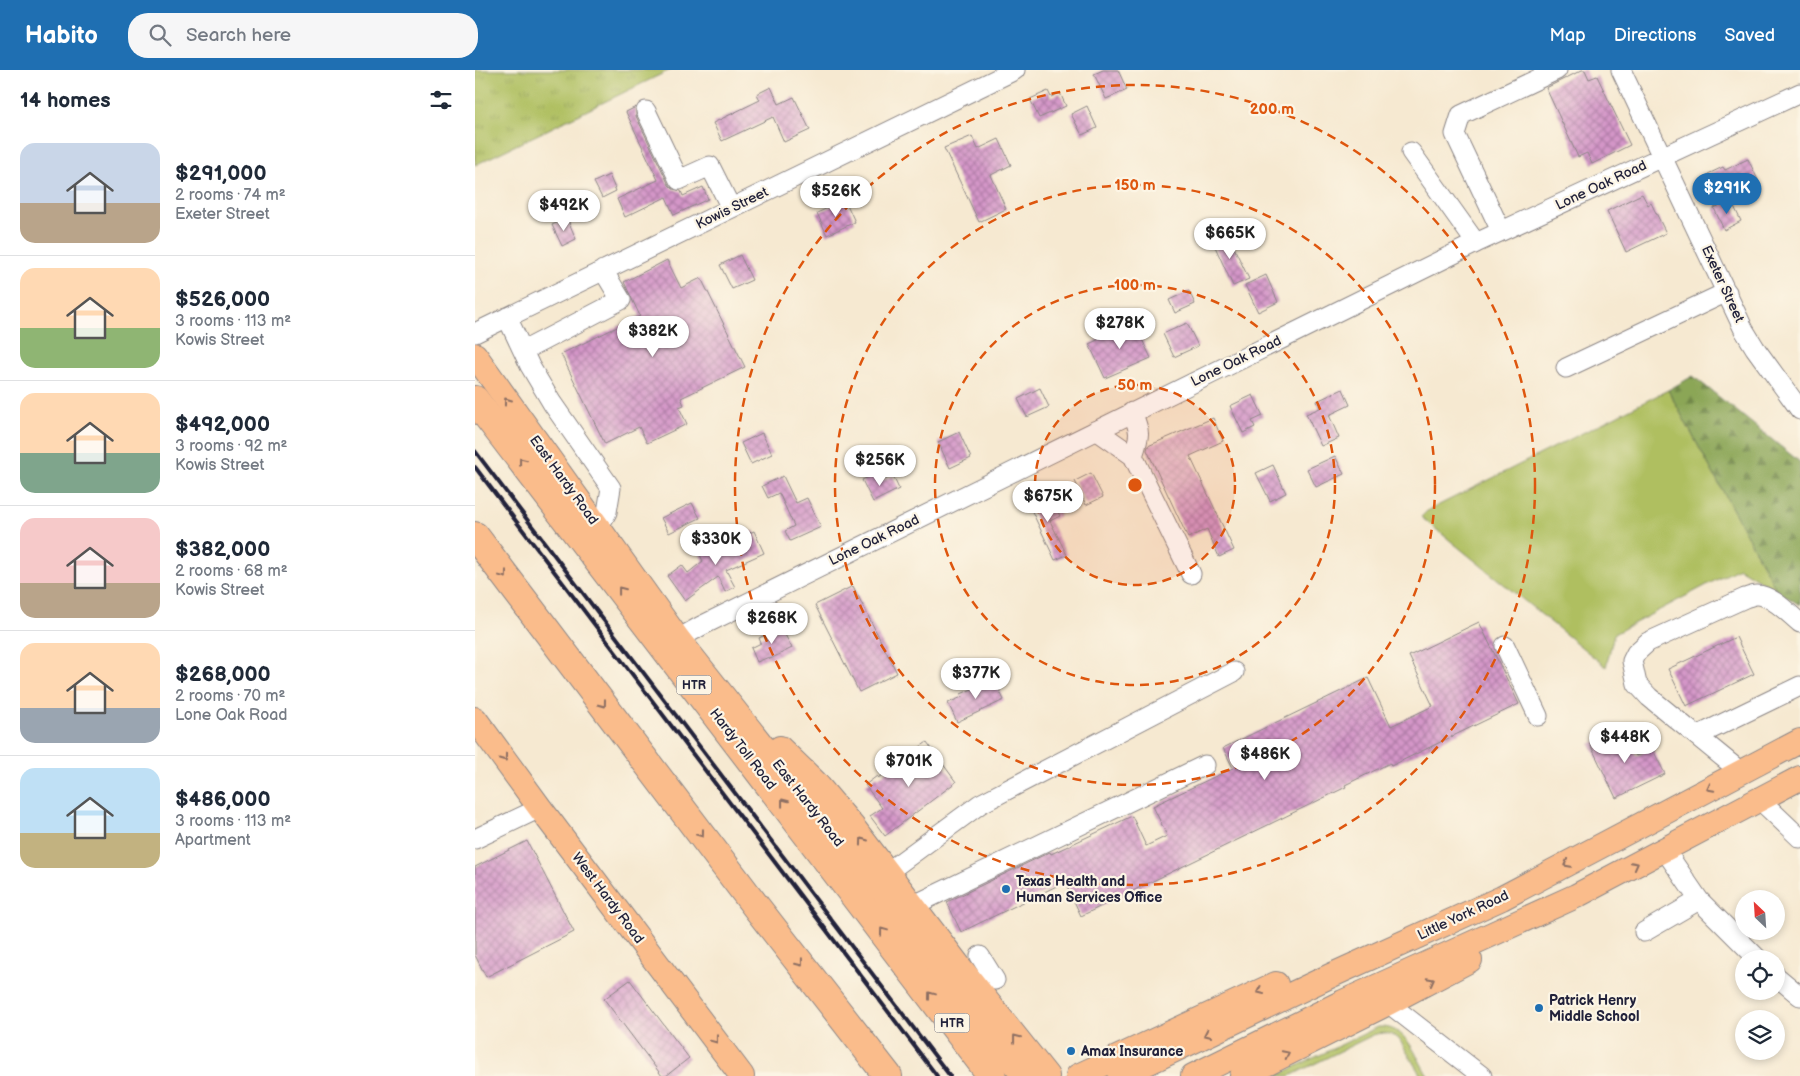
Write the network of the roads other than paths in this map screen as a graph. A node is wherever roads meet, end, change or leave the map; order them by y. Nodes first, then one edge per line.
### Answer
1 (1015, 70) edge
2 (1557, 70) edge
3 (1621, 70) edge
4 (1800, 93) edge
5 (646, 111) dead end
6 (1411, 152) dead end
7 (1662, 157) junction
8 (731, 208) junction
9 (1501, 231) junction
10 (1477, 243) junction
11 (603, 270) junction
12 (1727, 292) junction
13 (507, 317) junction
14 (475, 332) edge
15 (523, 351) junction
16 (475, 355) edge
17 (1566, 368) dead end
18 (475, 400) edge
19 (1800, 410) edge
20 (1132, 412) junction
21 (1096, 430) junction
22 (1133, 456) junction
23 (598, 528) junction
24 (475, 536) edge
25 (1191, 574) dead end
26 (1800, 623) edge
27 (678, 640) junction
28 (1505, 646) dead end
29 (1234, 672) dead end
30 (1800, 686) edge
31 (1538, 716) dead end
32 (475, 718) edge
33 (1697, 736) junction
34 (1800, 741) edge
35 (1205, 765) dead end
36 (1741, 772) junction
37 (1800, 778) edge
38 (1759, 799) junction
39 (540, 808) junction
40 (1800, 838) edge
41 (475, 839) edge
42 (1664, 849) junction
43 (886, 873) junction
44 (1534, 882) junction
45 (1699, 900) junction
46 (912, 906) junction
47 (1546, 910) junction
48 (1516, 924) junction
49 (1644, 932) dead end
50 (638, 936) junction
51 (1749, 950) edge
52 (979, 956) dead end
53 (995, 980) dead end
54 (1785, 984) edge
55 (1800, 996) edge
56 (1388, 1004) junction
57 (1111, 1072) edge
58 (723, 1076) edge
59 (742, 1076) edge
60 (888, 1076) edge
61 (992, 1076) edge
62 (1023, 1076) edge
63 (1047, 1076) edge
64 (1078, 1076) edge
65 (1193, 1076) edge
66 (1242, 1076) edge
67 (1482, 1076) edge

1 - 8 street, Kowis Street
2 - 9 street
3 - 7 street, Exeter Street
4 - 7 street, Lone Oak Road
5 - 8 street
6 - 10 street
7 - 9 street, Lone Oak Road
7 - 12 street, Exeter Street
8 - 11 street, Kowis Street
9 - 10 street, Lone Oak Road
10 - 20 street, Lone Oak Road
11 - 13 street, Kowis Street
11 - 15 street
12 - 17 street
12 - 19 street, Exeter Street
13 - 14 street, Kowis Street
13 - 15 street
15 - 23 street
23 -> 16 main road, East Hardy Road
61 -> 18 highway, Hardy Toll Road / HTR
20 - 21 street, Lone Oak Road
20 - 22 street
21 - 22 street
21 - 27 street, Lone Oak Road
22 - 25 street
23 - 27 main road, East Hardy Road
24 -> 60 highway
26 - 33 street
43 -> 27 main road
27 - 62 main road, East Hardy Road
28 - 31 street
29 - 43 street
30 - 33 street
32 -> 39 main road, West Hardy Road
33 - 36 street
34 - 36 main road, Little York Road
35 - 46 street
36 -> 44 main road, Little York Road
37 - 38 main road, Little York Road
38 - 40 street
38 - 42 main road, Little York Road
39 - 41 street
39 - 50 main road, West Hardy Road
42 - 45 street
47 -> 42 main road, Little York Road
43 - 46 main road
44 - 47 main road
44 -> 57 main road, Little York Road
45 - 49 street
45 - 51 street
63 -> 46 main road
47 - 48 main road, Little York Road
56 -> 48 main road
48 - 65 main road, Little York Road
50 - 58 main road
50 -> 59 main road, West Hardy Road
52 - 53 street
54 - 55 street
66 -> 56 main road
56 - 67 street
57 - 64 main road, Little York Road

